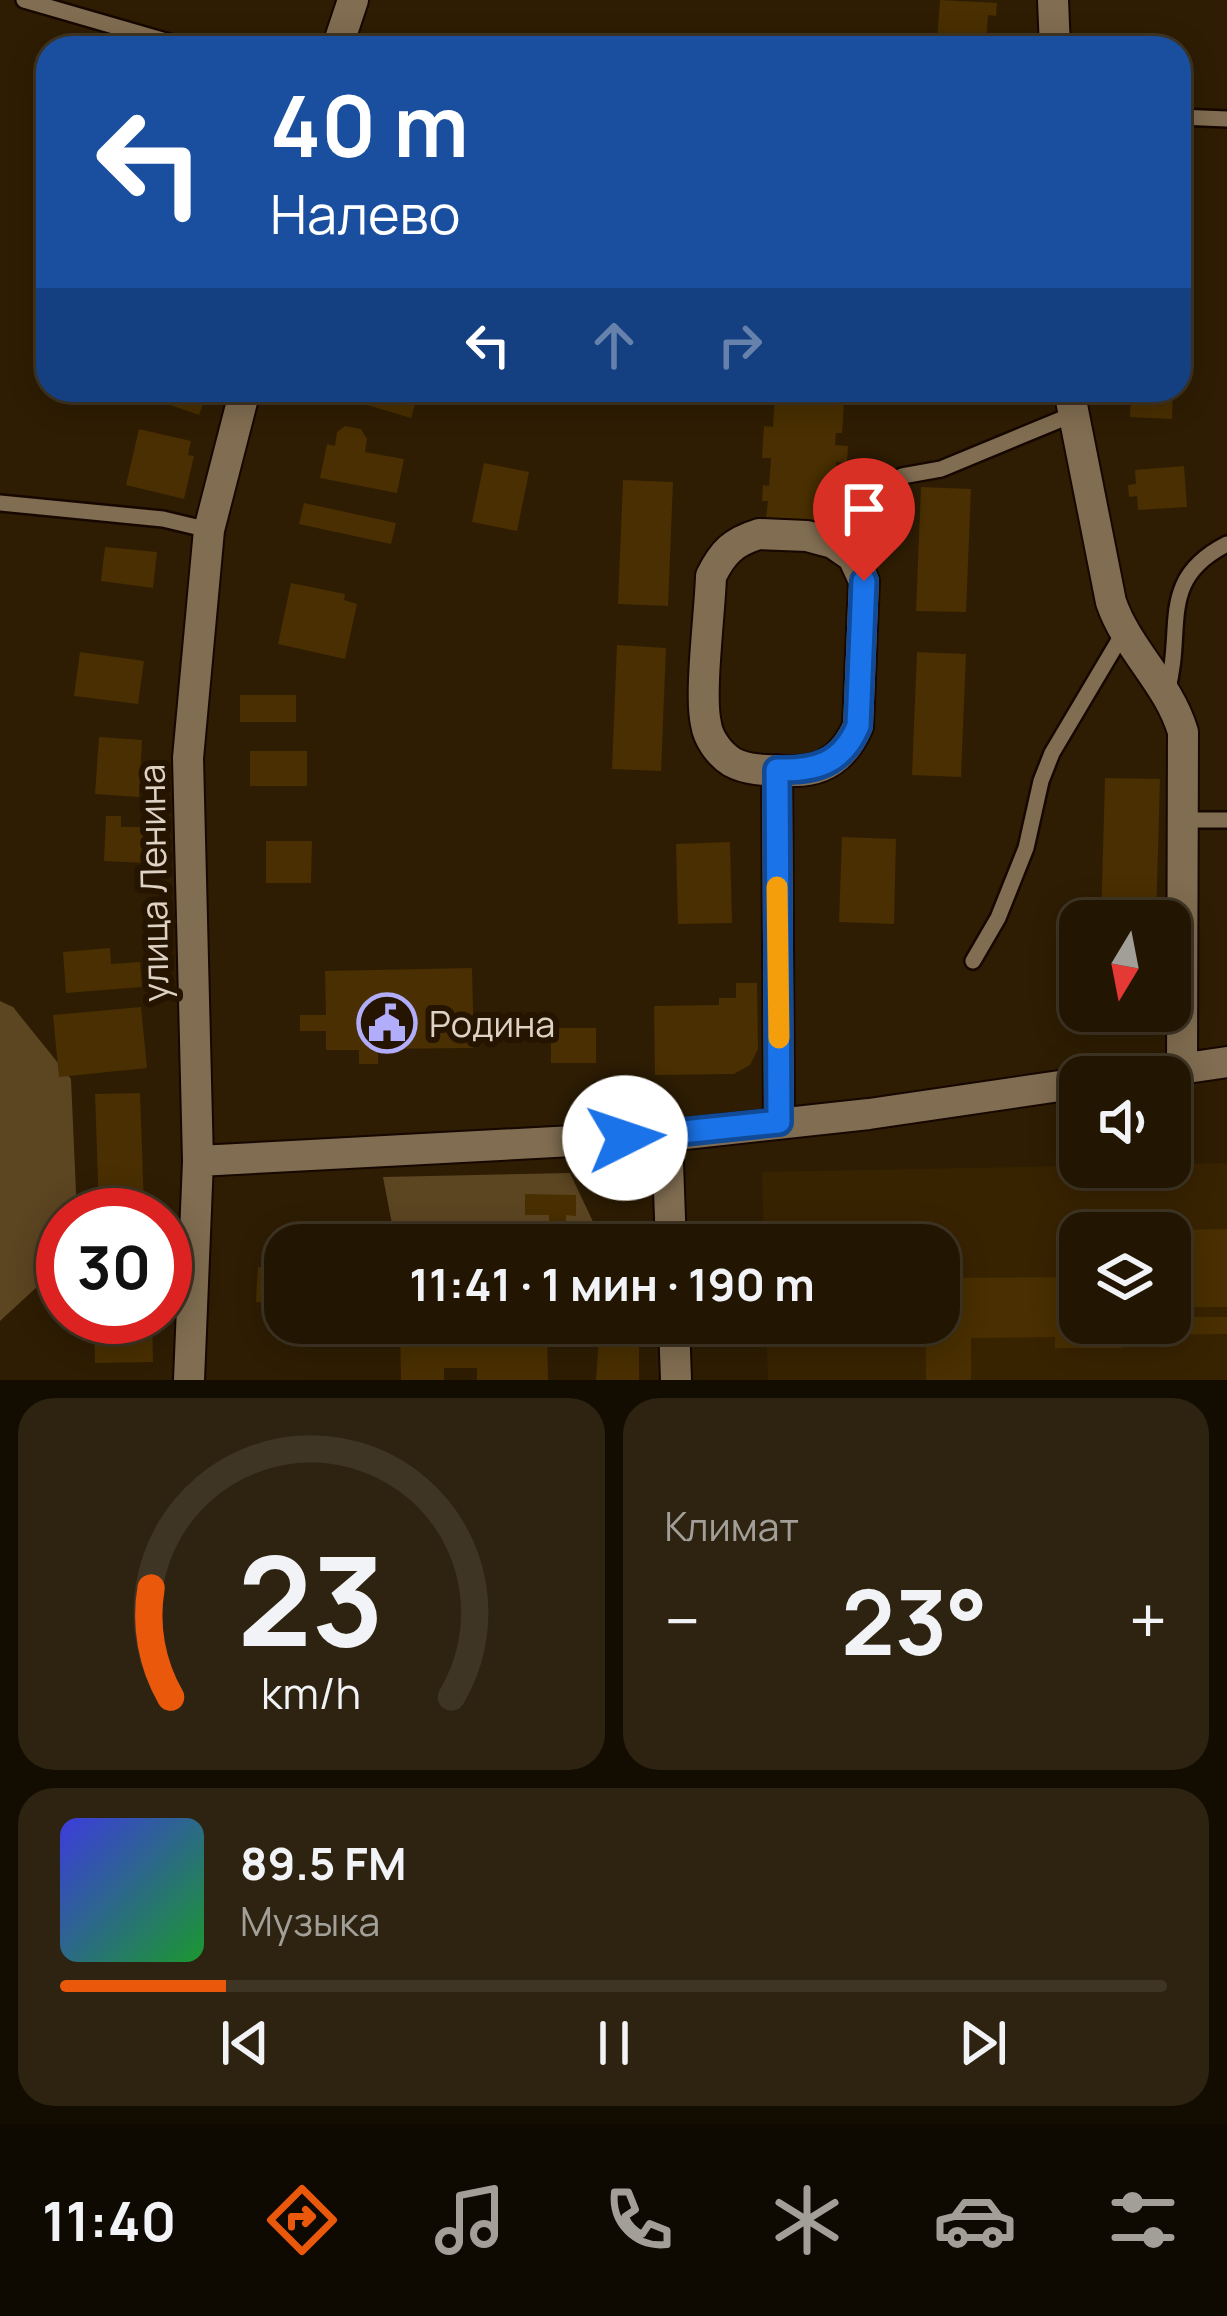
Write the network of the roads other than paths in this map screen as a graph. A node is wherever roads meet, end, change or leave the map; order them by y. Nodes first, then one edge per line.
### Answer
1 (24, 0) edge
2 (353, 0) edge
3 (1053, 0) edge
4 (148, 36) edge
5 (342, 36) edge
6 (1054, 36) edge
7 (1191, 118) edge
8 (1227, 119) edge
9 (242, 402) edge
10 (1071, 402) edge
11 (0, 503) edge
12 (209, 530) junction
13 (1227, 544) edge
14 (853, 557) junction
15 (1122, 635) junction
16 (1167, 692) junction
17 (777, 770) junction
18 (1181, 820) junction
19 (1227, 820) edge
20 (973, 961) dead end
21 (1182, 1056) edge
22 (1227, 1062) edge
23 (1191, 1068) edge
24 (1059, 1087) edge
25 (779, 1122) junction
26 (667, 1136) junction
27 (198, 1161) junction
28 (670, 1224) edge
29 (675, 1344) edge
30 (189, 1380) edge
31 (676, 1380) edge

1 - 4 lane
2 - 5 street
3 - 6 street
7 - 8 lane
9 - 12 street, улица Ленина
10 - 14 lane
10 - 15 street
11 - 12 lane
12 - 27 street, улица Ленина
13 - 16 lane
14 - 17 street
14 - 17 street
15 - 16 street
15 - 20 lane
16 - 18 street
17 - 25 street
18 - 19 lane
18 - 21 street
22 - 23 street
24 - 25 street
25 - 26 street
26 - 27 street
26 - 28 street
27 - 30 street, улица Ленина
29 - 31 street

